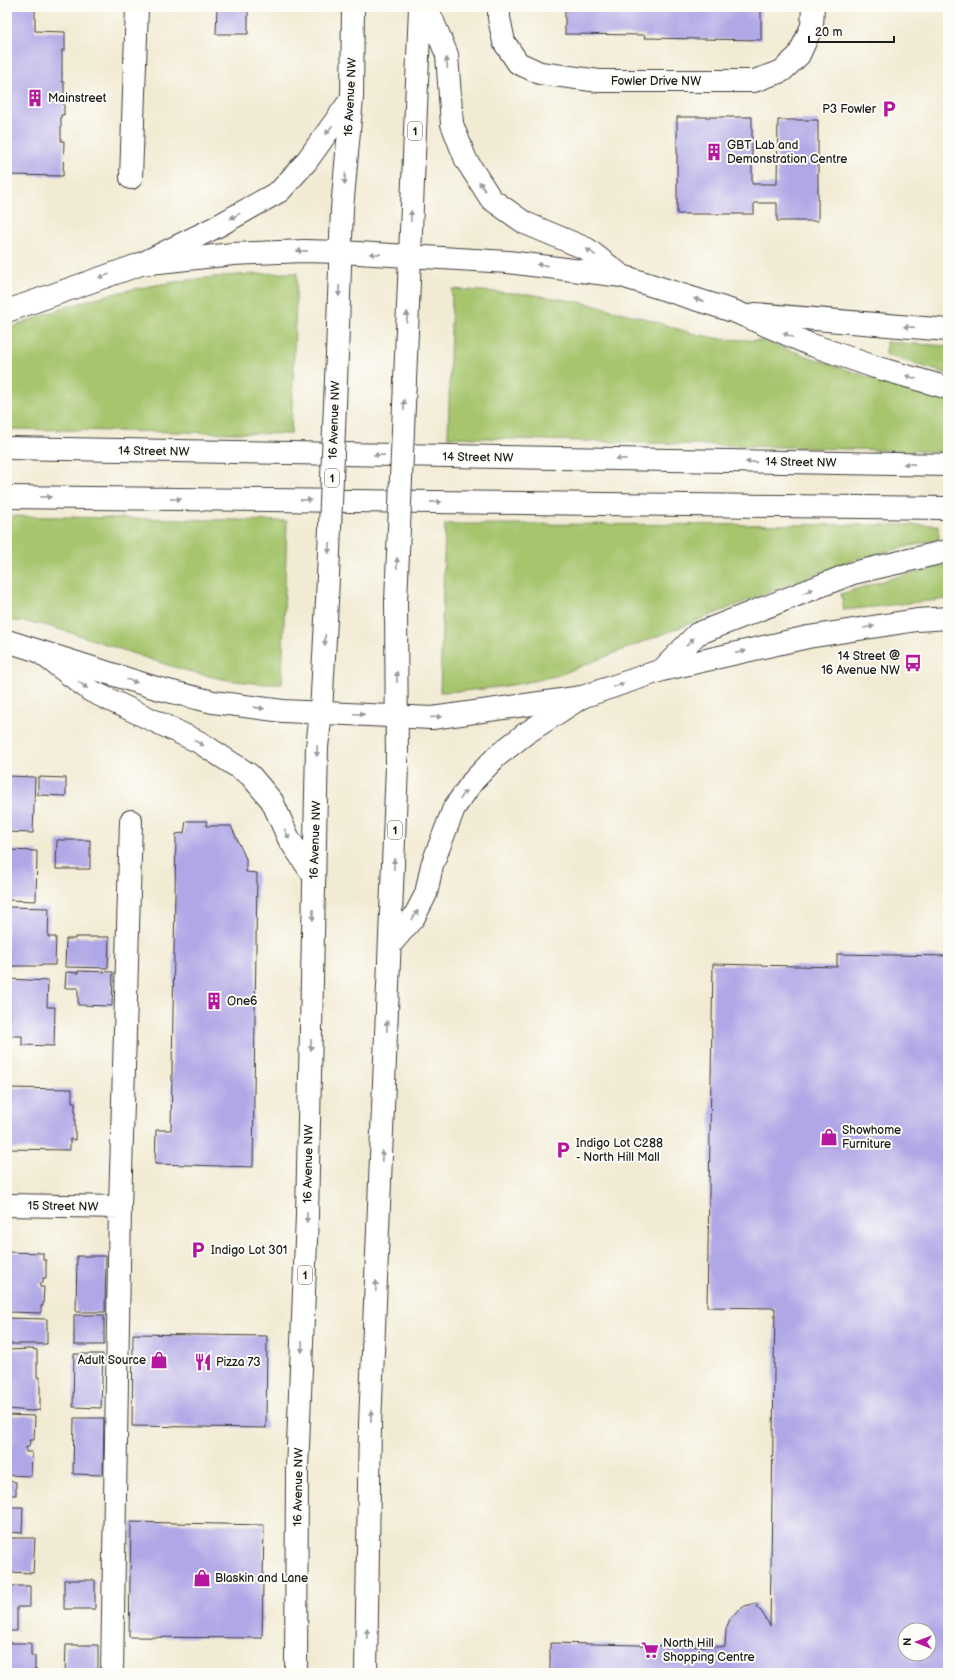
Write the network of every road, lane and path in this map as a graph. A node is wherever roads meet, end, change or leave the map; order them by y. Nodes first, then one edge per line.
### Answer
1 (137, 7) edge
2 (353, 7) edge
3 (420, 7) edge
4 (427, 7) edge
5 (499, 7) edge
6 (813, 7) edge
7 (352, 98) junction
8 (131, 178) dead end
9 (341, 252) junction
10 (410, 255) junction
11 (141, 264) junction
12 (622, 276) junction
13 (7, 311) edge
14 (736, 312) junction
15 (948, 330) edge
16 (948, 388) edge
17 (7, 448) edge
18 (948, 465) edge
19 (7, 497) edge
20 (948, 508) edge
21 (948, 551) edge
22 (948, 618) edge
23 (7, 641) edge
24 (41, 653) junction
25 (662, 670) junction
26 (582, 697) junction
27 (321, 712) junction
28 (397, 716) junction
29 (131, 821) dead end
30 (314, 876) junction
31 (390, 945) junction
32 (7, 1205) edge
33 (120, 1207) junction
34 (112, 1673) edge
35 (296, 1673) edge
36 (366, 1673) edge

1 - 8 main road
2 - 7 main road, 16 Avenue NW / 1
10 -> 3 main road, 1
12 -> 4 main road
5 - 6 main road, Fowler Drive NW
7 -> 9 main road, 16 Avenue NW / 1
7 -> 11 main road
10 -> 9 main road
9 -> 11 main road
9 -> 27 main road, 16 Avenue NW / 1, bridge
12 -> 10 main road
28 -> 10 main road, 1, bridge
11 -> 13 main road
14 -> 12 main road
15 -> 14 main road
16 -> 14 main road
18 -> 17 main road, 14 Street NW
19 -> 20 main road
25 -> 21 main road
25 -> 22 main road
23 - 24 main road
24 -> 27 main road
24 -> 30 main road
26 -> 25 main road
28 -> 26 main road
31 -> 26 main road
27 -> 28 main road
27 -> 30 main road, 16 Avenue NW / 1
31 -> 28 main road, 1
29 - 33 main road
30 -> 35 main road, 16 Avenue NW / 1
36 -> 31 main road, 1
32 - 33 main road, 15 Street NW
33 - 34 main road

